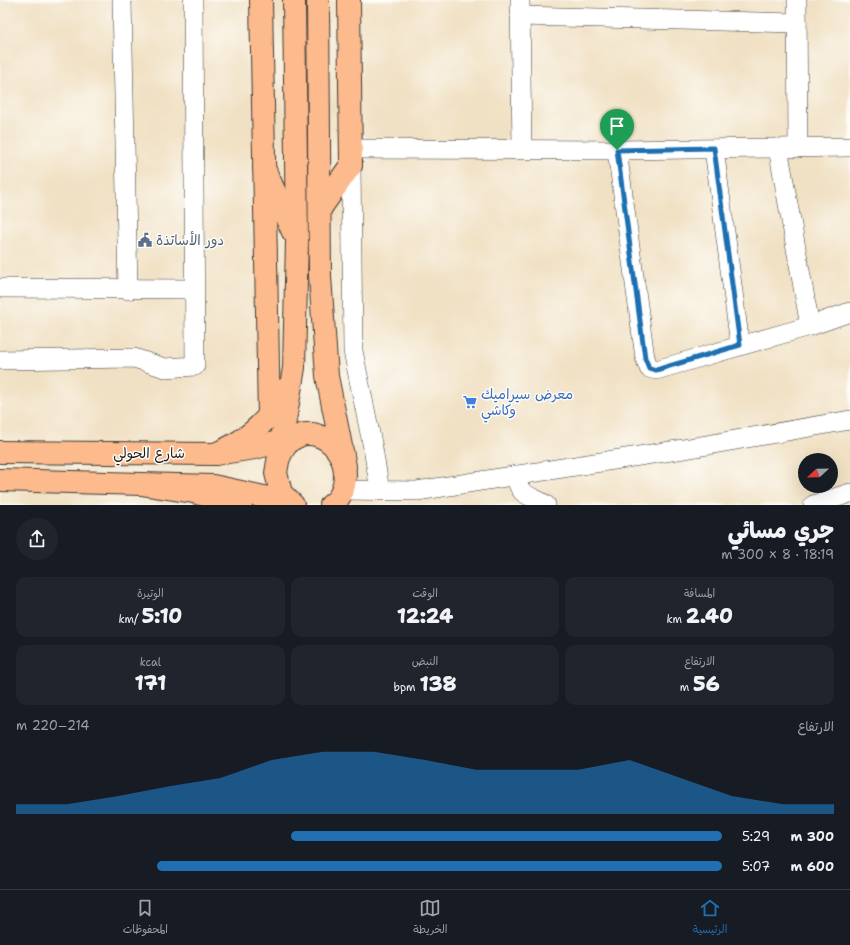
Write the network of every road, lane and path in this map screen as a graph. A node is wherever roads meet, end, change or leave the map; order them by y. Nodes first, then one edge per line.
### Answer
1 (122, 0) edge
2 (193, 0) edge
3 (261, 0) edge
4 (294, 0) edge
5 (318, 0) edge
6 (350, 0) edge
7 (797, 0) edge
8 (520, 8) edge
9 (797, 22) junction
10 (850, 147) edge
11 (714, 148) junction
12 (778, 148) junction
13 (798, 148) junction
14 (522, 149) junction
15 (617, 150) junction
16 (351, 157) junction
17 (264, 168) junction
18 (320, 209) junction
19 (297, 241) junction
20 (0, 288) edge
21 (194, 289) junction
22 (128, 290) junction
23 (850, 312) edge
24 (810, 326) junction
25 (740, 345) junction
26 (0, 360) edge
27 (294, 368) junction
28 (269, 417) junction
29 (850, 420) edge
30 (289, 439) junction
31 (0, 452) edge
32 (215, 454) junction
33 (345, 466) junction
34 (516, 475) junction
35 (0, 480) edge
36 (141, 484) junction
37 (380, 491) junction
38 (850, 493) edge
39 (283, 494) edge
40 (338, 499) edge
41 (241, 505) edge
42 (546, 505) edge
43 (813, 505) edge

1 - 22 street
2 - 21 street
3 - 17 main road
4 - 19 main road
5 - 18 main road
6 - 16 main road
7 - 9 street
8 - 9 street
8 - 14 street
9 - 13 street
10 - 13 street
11 - 12 street
11 - 15 street
11 - 25 street
12 - 13 street
12 - 24 street
14 - 15 street
14 - 16 street
15 - 25 street
16 - 18 main road
16 - 37 street
17 - 19 main road
17 - 28 main road
18 - 33 main road
19 - 27 main road
20 - 22 street
21 - 22 street
21 - 26 street
23 - 24 street
24 - 25 street
27 - 28 main road
27 - 30 main road
28 - 32 main road
29 - 34 street
30 - 32 main road, شارع الحولي
30 - 33 main road, شارع الحولي
30 - 39 main road
31 - 32 main road, شارع الحولي
33 - 40 main road
34 - 37 street
34 - 42 street
35 - 36 main road
36 - 39 main road
36 - 41 main road
37 - 40 street
38 - 43 street

